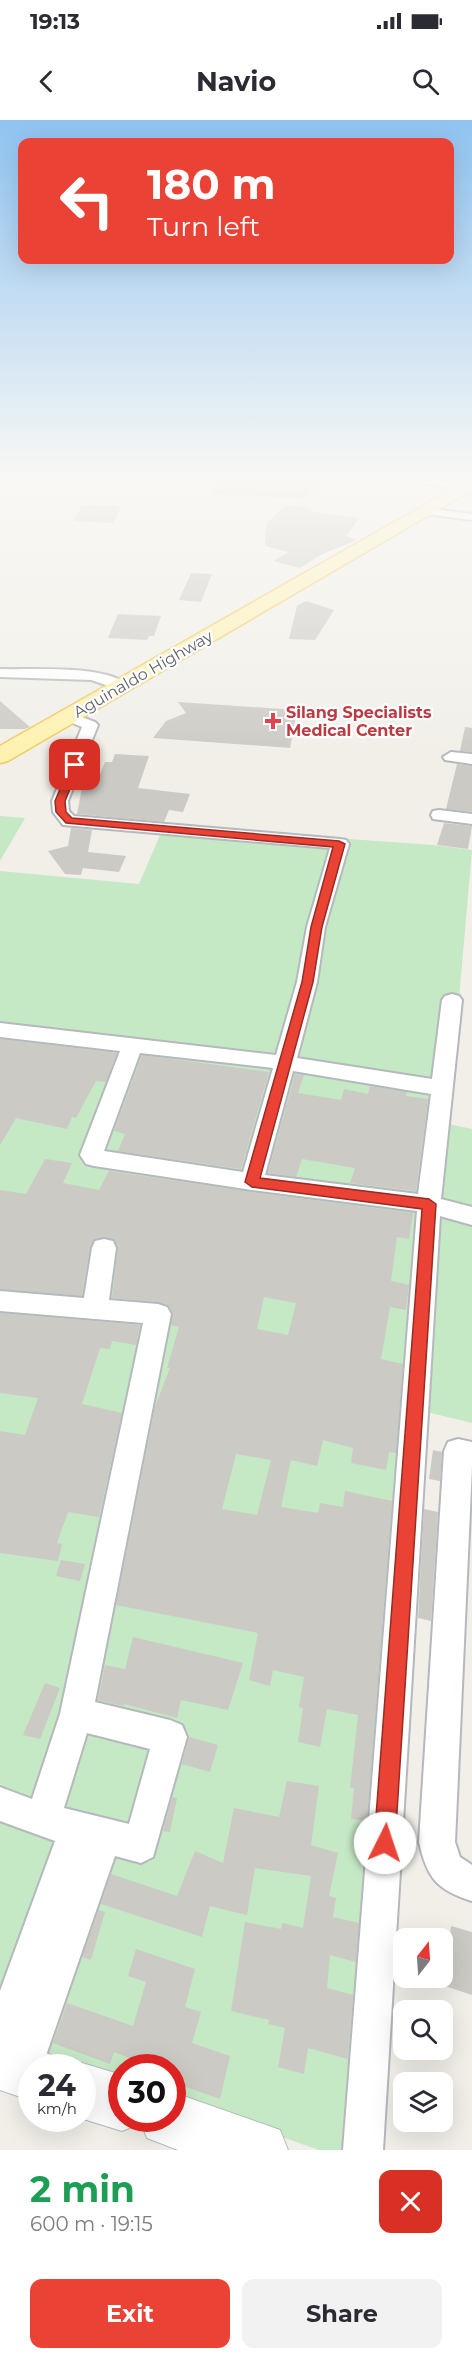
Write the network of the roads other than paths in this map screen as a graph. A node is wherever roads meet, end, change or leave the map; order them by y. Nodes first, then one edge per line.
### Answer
1 (318, 572) edge
2 (0, 673) edge
3 (121, 686) junction
4 (68, 716) junction
5 (0, 756) edge
6 (451, 757) dead end
7 (472, 759) edge
8 (439, 816) dead end
9 (472, 819) edge
10 (452, 1000) dead end
11 (0, 1030) edge
12 (132, 1046) junction
13 (285, 1063) junction
14 (441, 1088) junction
15 (252, 1182) junction
16 (429, 1204) junction
17 (472, 1216) edge
18 (104, 1248) dead end
19 (0, 1301) edge
20 (95, 1309) junction
21 (472, 1454) edge
22 (76, 1714) junction
23 (0, 1804) edge
24 (43, 1820) junction
25 (91, 1832) junction
26 (472, 1883) edge
27 (13, 2063) edge
28 (186, 2125) edge
29 (260, 2150) edge
30 (363, 2150) edge

1 - 3 main road, Aguinaldo Highway
2 - 3 street
3 - 4 main road, Aguinaldo Highway
4 - 5 main road, Aguinaldo Highway
4 - 13 street
6 - 7 street
8 - 9 street
10 - 14 street
11 - 12 street
12 - 13 street
12 - 15 street
13 - 14 street
13 - 15 street
14 - 16 street
15 - 16 street
16 - 17 street
16 - 30 street
18 - 20 street
19 - 20 street
20 - 22 street
21 - 26 street
22 - 24 street
22 - 25 street
23 - 24 street
24 - 25 street
25 - 27 street
28 - 29 main road

